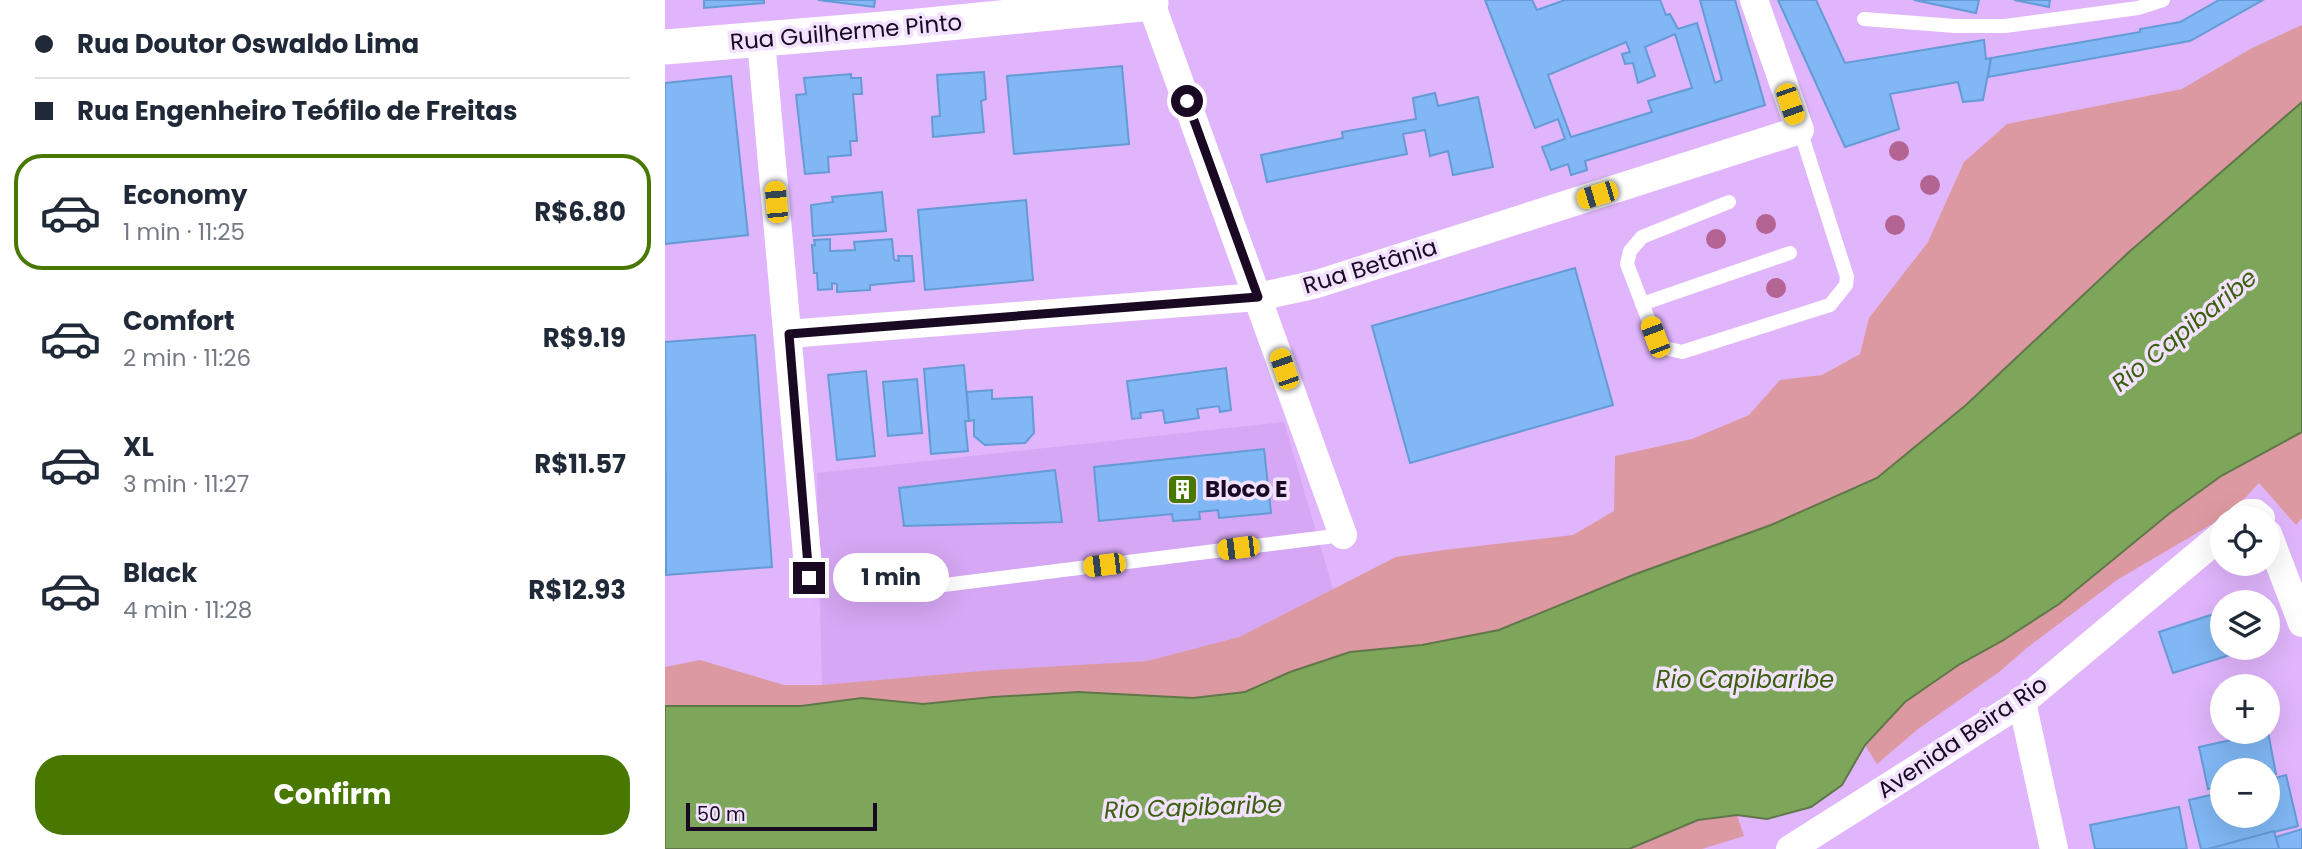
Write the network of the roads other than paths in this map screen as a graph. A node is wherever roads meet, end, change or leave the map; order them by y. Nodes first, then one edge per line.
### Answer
1 (1754, 0) edge
2 (2163, 0) edge
3 (1151, 1) edge
4 (908, 13) edge
5 (1864, 19) dead end
6 (761, 40) junction
7 (665, 47) edge
8 (1800, 130) junction
9 (1729, 202) dead end
10 (1790, 253) dead end
11 (1258, 297) junction
12 (1642, 304) junction
13 (789, 334) junction
14 (1343, 535) joint
15 (2210, 545) edge
16 (2280, 574) edge
17 (809, 578) dead end
18 (888, 592) dead end
19 (2302, 623) edge
20 (2022, 702) junction
21 (1790, 849) edge
22 (2054, 849) edge

1 - 8 street
2 - 5 lane
3 - 4 street, Rua Guilherme Pinto
3 - 11 street
4 - 6 street, Rua Guilherme Pinto
6 - 7 street, Rua Guilherme Pinto
6 - 13 street
8 - 11 street, Rua Betânia
8 - 12 lane
9 - 12 lane
10 - 12 lane
11 - 13 street, Rua Betânia
11 - 14 street
13 - 17 street
14 - 18 lane
15 - 20 street, Avenida Beira Rio
16 - 19 street
20 - 21 street, Avenida Beira Rio
20 - 22 street

